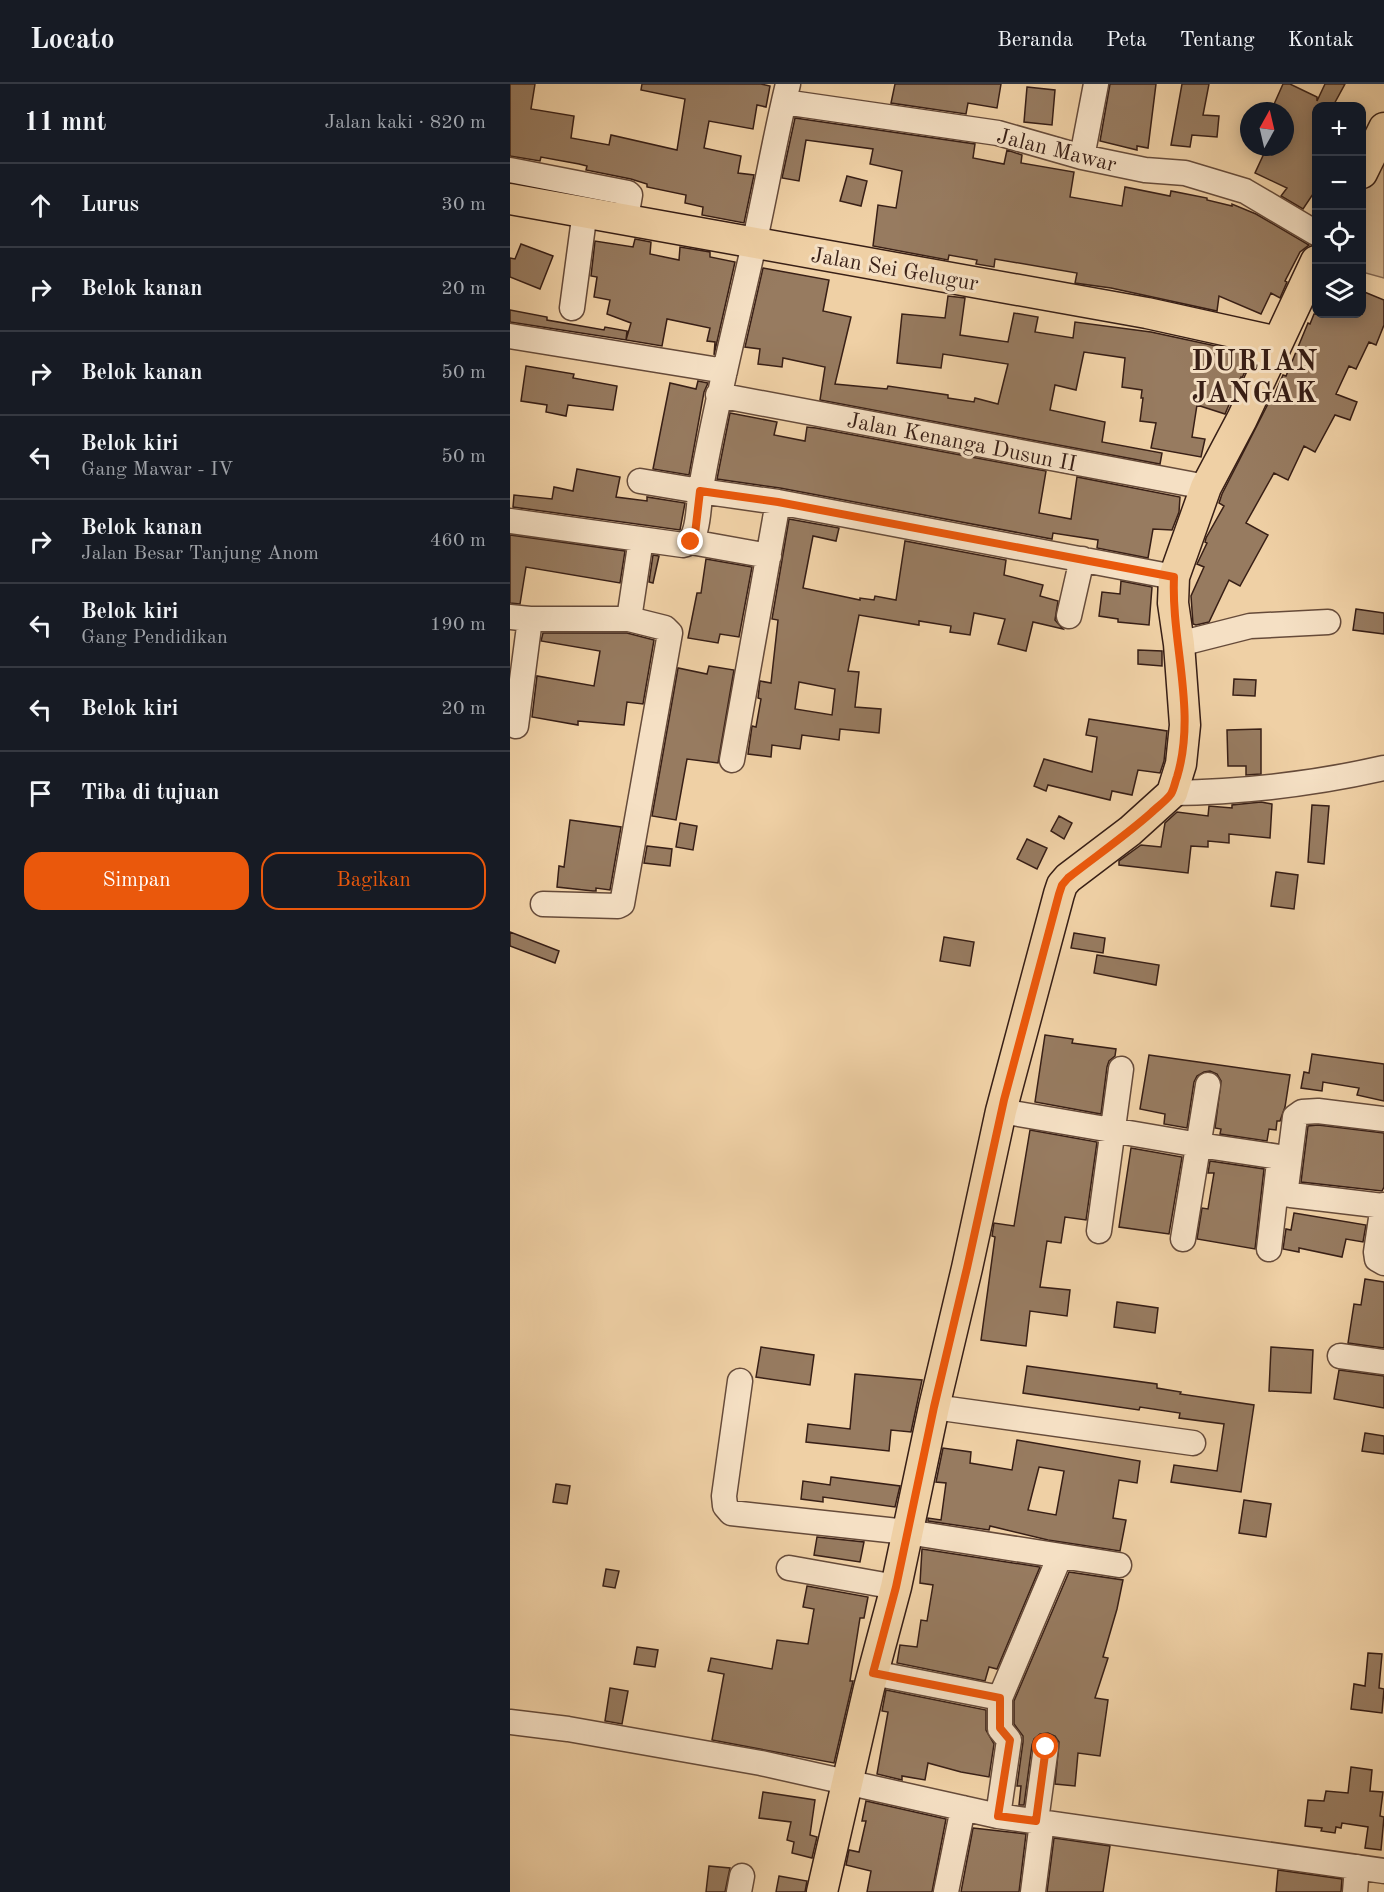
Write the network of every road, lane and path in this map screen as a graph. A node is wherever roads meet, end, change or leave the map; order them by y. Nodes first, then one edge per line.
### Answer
1 (1096, 84) edge
2 (786, 93) edge
3 (1384, 128) edge
4 (1082, 157) junction
5 (1366, 165) edge
6 (510, 170) edge
7 (510, 199) edge
8 (585, 211) junction
9 (626, 218) junction
10 (1312, 230) edge
11 (755, 242) junction
12 (1316, 264) edge
13 (572, 308) dead end
14 (510, 336) edge
15 (1278, 342) junction
16 (725, 371) junction
17 (718, 395) junction
18 (640, 481) dead end
19 (1206, 487) junction
20 (700, 491) junction
21 (778, 502) junction
22 (510, 521) edge
23 (641, 540) junction
24 (691, 542) junction
25 (769, 556) junction
26 (1082, 560) junction
27 (1174, 577) junction
28 (1070, 616) dead end
29 (520, 618) edge
30 (629, 619) junction
31 (1328, 622) dead end
32 (1179, 644) junction
33 (516, 726) dead end
34 (732, 760) dead end
35 (1384, 768) edge
36 (1172, 793) junction
37 (543, 904) dead end
38 (1121, 1069) dead end
39 (1208, 1085) dead end
40 (1002, 1106) junction
41 (1285, 1115) dead end
42 (1384, 1119) edge
43 (1114, 1126) junction
44 (1200, 1138) junction
45 (1281, 1150) junction
46 (1384, 1205) edge
47 (1099, 1231) dead end
48 (1183, 1239) dead end
49 (1269, 1249) dead end
50 (1384, 1263) edge
51 (1340, 1356) dead end
52 (1384, 1362) edge
53 (740, 1381) dead end
54 (934, 1407) junction
55 (1193, 1443) dead end
56 (907, 1532) junction
57 (1060, 1556) junction
58 (1119, 1565) dead end
59 (789, 1568) dead end
60 (896, 1587) junction
61 (873, 1673) junction
62 (1000, 1698) junction
63 (510, 1722) edge
64 (1046, 1747) dead end
65 (848, 1783) junction
66 (963, 1808) junction
67 (998, 1816) junction
68 (1039, 1821) junction
69 (1357, 1867) junction
70 (1384, 1871) edge
71 (822, 1892) edge
72 (946, 1892) edge
73 (1033, 1892) edge
74 (1355, 1892) edge

1 - 4 street
2 - 4 street, Jalan Mawar
2 - 11 street
3 - 5 main road
4 - 10 street, Jalan Mawar
6 - 9 street
7 - 8 main road, Jalan Sei Gelugur
8 - 9 main road, Jalan Sei Gelugur
8 - 13 street
9 - 11 main road, Jalan Sei Gelugur
11 - 15 main road, Jalan Sei Gelugur
11 - 16 street
12 - 15 main road
14 - 16 street
15 - 19 main road
16 - 17 street
17 - 19 street, Jalan Kenanga Dusun II
17 - 20 street
18 - 20 street
19 - 27 main road
20 - 21 street
20 - 24 street
21 - 25 street
21 - 26 street
22 - 23 street
23 - 24 street
23 - 30 street
24 - 25 street
25 - 34 street
26 - 27 street
26 - 28 street
27 - 32 main road
29 - 30 street
29 - 33 street
30 - 37 street
31 - 32 street
32 - 36 main road
35 - 36 street
36 - 40 main road
38 - 43 street
39 - 44 street
40 - 43 street
40 - 54 main road
41 - 45 street
42 - 46 street
43 - 44 street
43 - 47 street
44 - 45 street
44 - 48 street
45 - 49 street
46 - 50 street
51 - 52 street
53 - 56 street
54 - 55 street
54 - 56 main road
56 - 57 street
56 - 60 main road
57 - 58 street
57 - 62 street
59 - 60 street
60 - 61 main road
61 - 62 street
61 - 65 main road
62 - 67 street
63 - 65 street
64 - 68 street
65 - 66 street
65 - 71 main road
66 - 67 street
66 - 72 street
67 - 68 street
68 - 69 street
68 - 73 street
69 - 70 street
69 - 74 street

